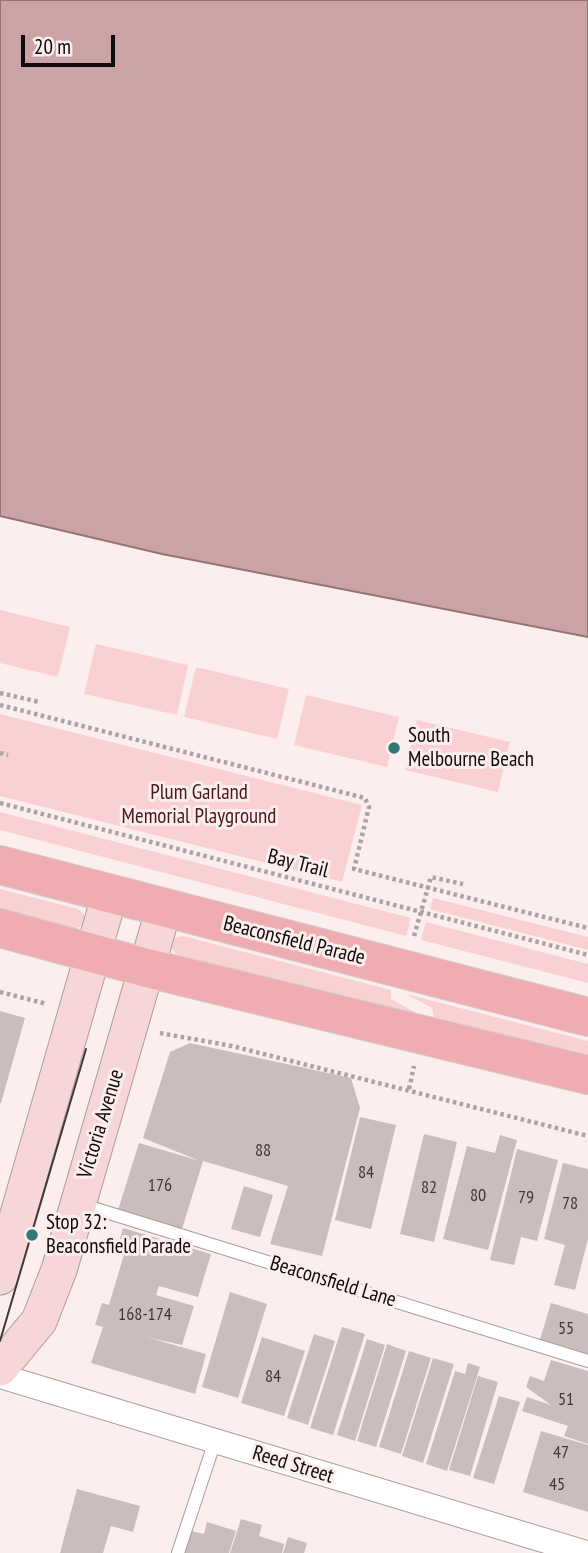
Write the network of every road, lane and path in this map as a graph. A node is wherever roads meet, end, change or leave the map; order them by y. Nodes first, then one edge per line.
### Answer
1 (2, 693) edge
2 (40, 702) dead end
3 (0, 705) edge
4 (0, 753) edge
5 (8, 755) dead end
6 (0, 803) edge
7 (0, 866) edge
8 (463, 884) dead end
9 (428, 887) junction
10 (110, 894) junction
11 (164, 908) junction
12 (0, 928) edge
13 (588, 928) edge
14 (93, 953) junction
15 (588, 956) edge
16 (147, 968) junction
17 (0, 992) edge
18 (77, 1012) junction
19 (588, 1017) edge
20 (130, 1026) junction
21 (588, 1075) edge
22 (588, 1136) edge
23 (77, 1203) junction
24 (0, 1277) edge
25 (588, 1361) edge
26 (0, 1368) edge
27 (0, 1376) edge
28 (215, 1441) junction
29 (178, 1553) edge
30 (586, 1553) edge

1 - 2 path
1 - 3 path
3 - 9 path
4 - 5 path
6 - 15 path, Bay Trail
7 - 10 main road, Beaconsfield Parade
8 - 9 path
9 - 13 path
10 - 11 main road, Beaconsfield Parade
10 - 14 street
11 - 16 street, Victoria Avenue
11 - 19 main road, Beaconsfield Parade
12 - 14 main road
14 - 16 main road
14 - 18 street
16 - 20 street, Victoria Avenue
16 - 21 main road
17 - 18 path
18 - 24 street
20 - 22 path
20 - 23 street, Victoria Avenue
23 - 25 lane, Beaconsfield Lane
23 - 26 street, Victoria Avenue
27 - 28 street, Reed Street
28 - 29 lane
28 - 30 street, Reed Street

